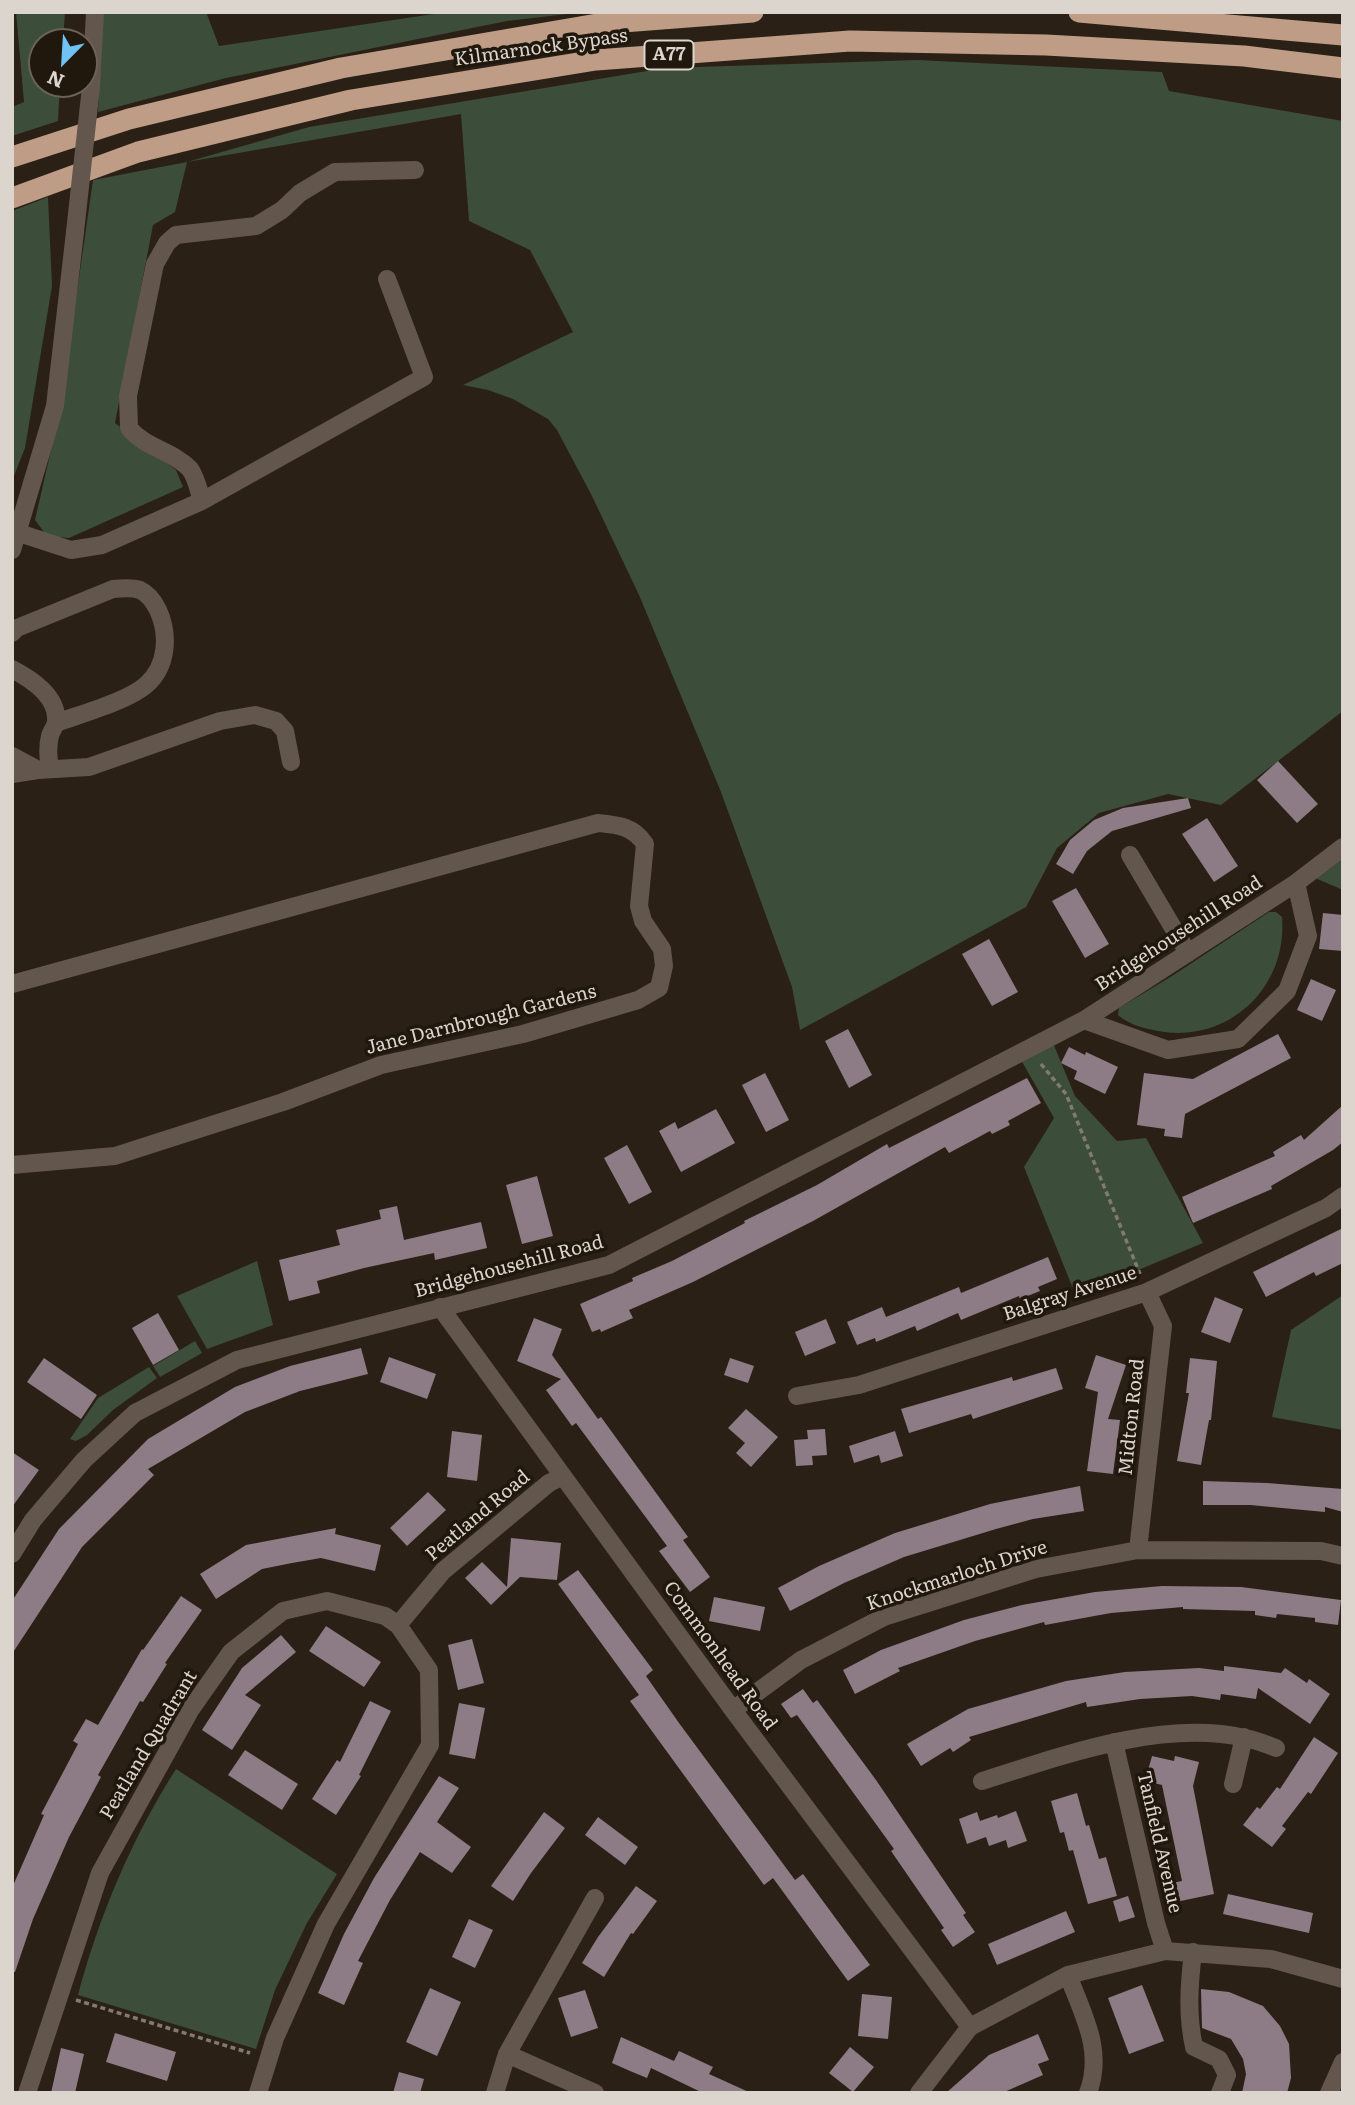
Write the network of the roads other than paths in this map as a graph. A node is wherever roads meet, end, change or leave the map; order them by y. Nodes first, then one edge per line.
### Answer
1 (95, 12) edge
2 (753, 12) edge
3 (1079, 12) edge
4 (1343, 35) edge
5 (1343, 68) edge
6 (12, 158) edge
7 (415, 170) dead end
8 (12, 198) edge
9 (387, 279) dead end
10 (202, 501) junction
11 (19, 533) junction
12 (12, 550) edge
13 (12, 633) edge
14 (12, 669) edge
15 (56, 723) junction
16 (12, 757) edge
17 (291, 762) dead end
18 (44, 769) junction
19 (12, 774) edge
20 (1343, 847) edge
21 (1129, 855) dead end
22 (1296, 883) junction
23 (1188, 953) junction
24 (12, 984) edge
25 (1084, 1020) junction
26 (12, 1165) edge
27 (1343, 1196) edge
28 (1147, 1292) junction
29 (440, 1307) junction
30 (797, 1396) dead end
31 (563, 1476) junction
32 (1138, 1550) junction
33 (12, 1554) edge
34 (1343, 1556) edge
35 (398, 1625) junction
36 (733, 1710) junction
37 (1244, 1737) junction
38 (1114, 1742) junction
39 (1276, 1748) dead end
40 (982, 1781) dead end
41 (1233, 1784) dead end
42 (595, 1898) dead end
43 (1165, 1951) junction
44 (1193, 1952) junction
45 (1068, 1975) junction
46 (1343, 1979) edge
47 (970, 2027) junction
48 (507, 2054) junction
49 (1343, 2062) edge
50 (27, 2093) edge
51 (258, 2093) edge
52 (495, 2093) edge
53 (595, 2093) edge
54 (919, 2093) edge
55 (1088, 2093) edge
56 (1220, 2093) edge
57 (1329, 2093) edge

1 - 11 street, bridge
2 - 6 highway, Kilmarnock Bypass / A77
3 - 4 highway
5 - 8 highway, Kilmarnock Bypass / A77
7 - 10 street
9 - 10 street
10 - 11 street
11 - 12 street
13 - 15 street
14 - 15 street
15 - 18 street
16 - 18 street
17 - 18 street
18 - 19 street
20 - 22 street, Bridgehousehill Road
21 - 23 street
22 - 23 street, Bridgehousehill Road
22 - 25 street, Bridgehousehill Road
23 - 25 street, Bridgehousehill Road
24 - 26 street, Jane Darnbrough Gardens
25 - 29 street, Bridgehousehill Road
27 - 28 street, Balgray Avenue
28 - 30 street, Balgray Avenue
28 - 32 street, Midton Road
29 - 31 street, Commonhead Road
29 - 33 street, Bridgehousehill Road
31 - 35 street, Peatland Road
31 - 36 street, Commonhead Road
32 - 34 street, Knockmarloch Drive
32 - 36 street, Knockmarloch Drive
35 - 50 street, Peatland Quadrant
35 - 51 street
36 - 47 street, Commonhead Road
37 - 38 street
37 - 39 street
37 - 41 street
38 - 40 street
38 - 43 street, Tanfield Avenue
42 - 48 street
43 - 44 street
43 - 45 street
44 - 46 street
44 - 56 street
45 - 47 street
45 - 55 street
47 - 54 street
48 - 52 street
48 - 53 street
49 - 57 street

